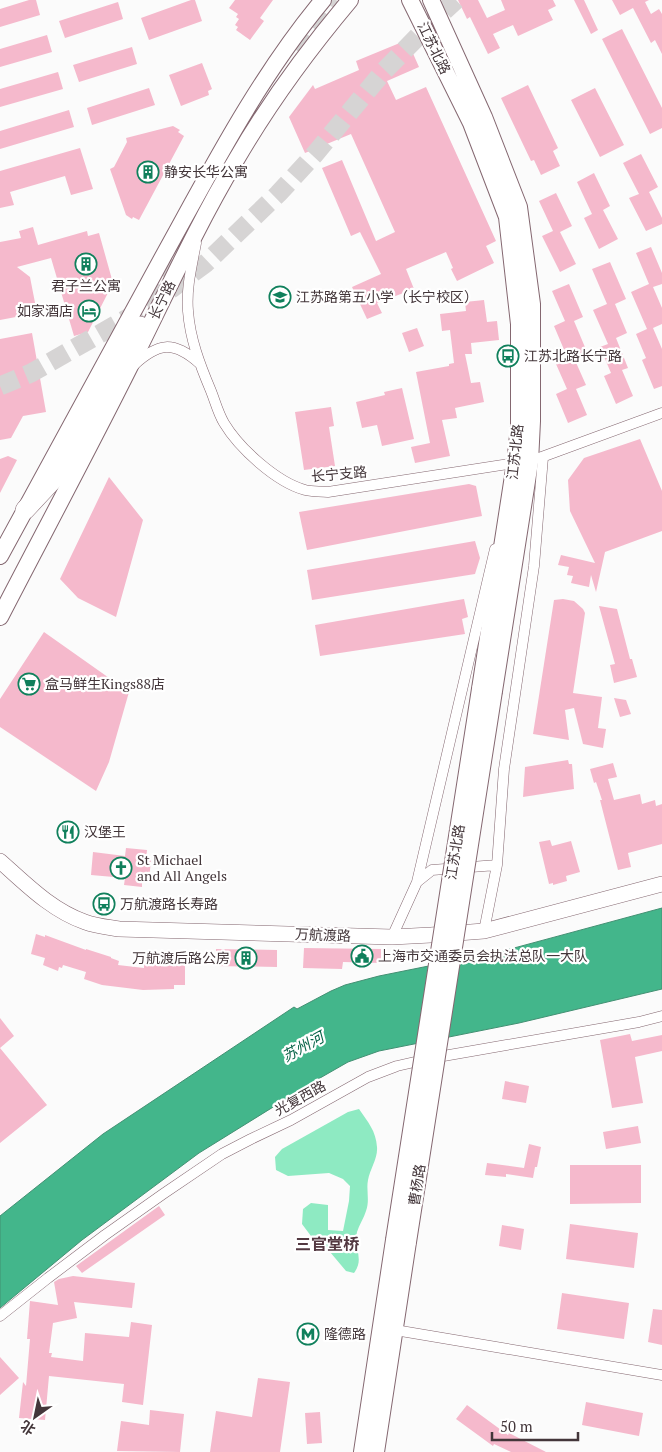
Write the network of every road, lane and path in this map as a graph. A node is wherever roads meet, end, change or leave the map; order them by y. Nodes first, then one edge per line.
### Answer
1 (323, 0) edge
2 (350, 0) edge
3 (410, 0) edge
4 (431, 0) edge
5 (199, 226) junction
6 (140, 326) dead end
7 (200, 363) junction
8 (128, 371) junction
9 (662, 412) edge
10 (529, 461) junction
11 (25, 510) junction
12 (504, 510) dead end
13 (0, 556) edge
14 (0, 617) edge
15 (0, 861) edge
16 (497, 865) junction
17 (417, 882) junction
18 (662, 884) edge
19 (452, 919) joint
20 (484, 930) junction
21 (392, 937) junction
22 (662, 1016) edge
23 (401, 1241) junction
24 (0, 1316) edge
25 (394, 1330) junction
26 (662, 1374) edge
27 (362, 1452) edge
28 (376, 1452) edge

1 - 11 main road, 长宁路
2 - 5 main road, 长宁路
3 - 10 main road, 江苏北路
4 - 10 main road, 江苏北路
5 - 7 street, 长宁支路
5 - 8 main road, 长宁路
6 - 11 highway
7 - 8 street
7 - 10 street, 长宁支路
8 - 14 main road, 长宁路
9 - 10 street, 长宁支路
10 - 16 street
10 - 19 main road, 江苏北路, bridge
11 - 13 main road, 长宁路
12 - 17 street
15 - 21 street, 万航渡路
16 - 17 street
16 - 20 street
17 - 21 street
18 - 20 street, 万航渡路
19 - 23 main road, 曹杨路, bridge
20 - 21 street, 万航渡路
22 - 24 street, 光复西路
23 - 25 main road, 曹杨路
23 - 27 main road, 曹杨路
25 - 26 street
25 - 28 main road, 曹杨路

